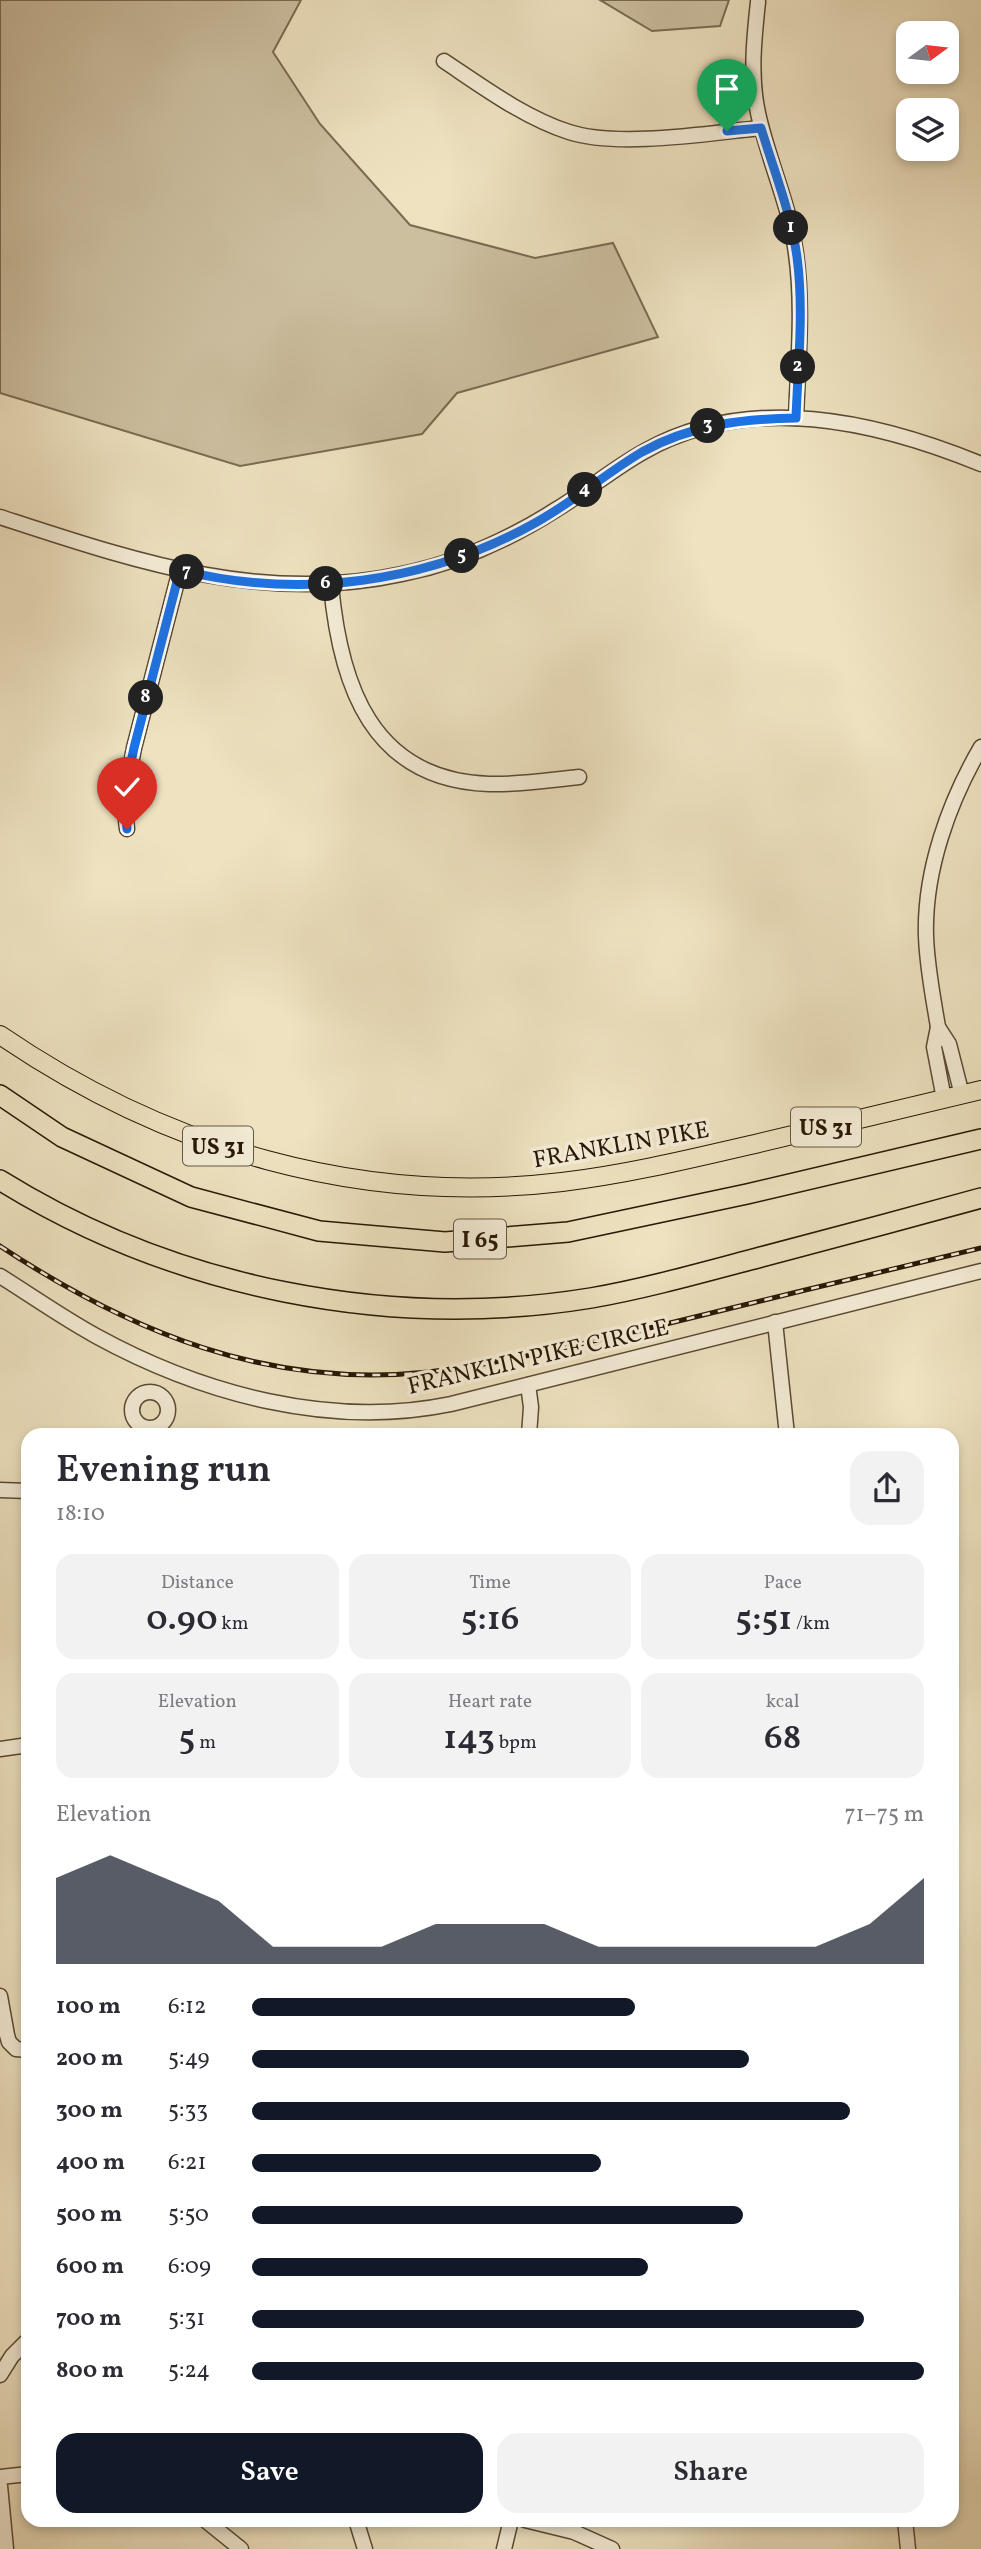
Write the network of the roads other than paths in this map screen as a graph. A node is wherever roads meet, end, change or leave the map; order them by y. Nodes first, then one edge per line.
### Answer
1 (758, 2) dead end
2 (444, 61) dead end
3 (761, 128) junction
4 (796, 418) junction
5 (981, 464) edge
6 (0, 517) edge
7 (180, 570) junction
8 (331, 584) junction
9 (981, 747) edge
10 (579, 777) dead end
11 (127, 829) dead end
12 (0, 1035) edge
13 (981, 1090) edge
14 (0, 1095) edge
15 (953, 1097) junction
16 (981, 1139) edge
17 (0, 1180) edge
18 (981, 1198) edge
19 (981, 1271) edge
20 (0, 1276) edge
21 (775, 1322) junction
22 (528, 1385) junction
23 (530, 1428) edge
24 (786, 1428) edge
25 (0, 1490) edge
26 (21, 1491) edge
27 (21, 1746) edge
28 (0, 1749) edge
29 (0, 1996) edge
30 (21, 2051) edge
31 (21, 2347) edge
32 (2, 2366) edge
33 (21, 2475) edge
34 (0, 2477) edge
35 (0, 2486) edge
36 (214, 2527) edge
37 (358, 2527) edge
38 (509, 2527) edge
39 (554, 2527) edge
40 (906, 2527) edge
41 (6, 2549) edge
42 (241, 2549) edge
43 (365, 2549) edge
44 (504, 2549) edge
45 (612, 2549) edge
46 (908, 2549) edge

1 - 3 street
2 - 3 street
3 - 4 street
4 - 5 street
4 - 8 street
6 - 7 street
7 - 8 street
7 - 11 street
8 - 10 street
9 - 15 street
12 - 15 main road, FRANKLIN PIKE / US 31
13 - 15 main road, FRANKLIN PIKE / US 31
14 - 16 highway, I 65
17 - 18 highway
19 - 21 street, FRANKLIN PIKE CIRCLE
20 - 22 street, FRANKLIN PIKE CIRCLE
21 - 22 street, FRANKLIN PIKE CIRCLE
21 - 24 street
22 - 23 street
25 - 26 street
27 - 28 street
29 - 30 street
31 - 32 street
33 - 34 street
35 - 41 street
36 - 42 street
37 - 43 street
38 - 44 street
39 - 45 street
40 - 46 street

